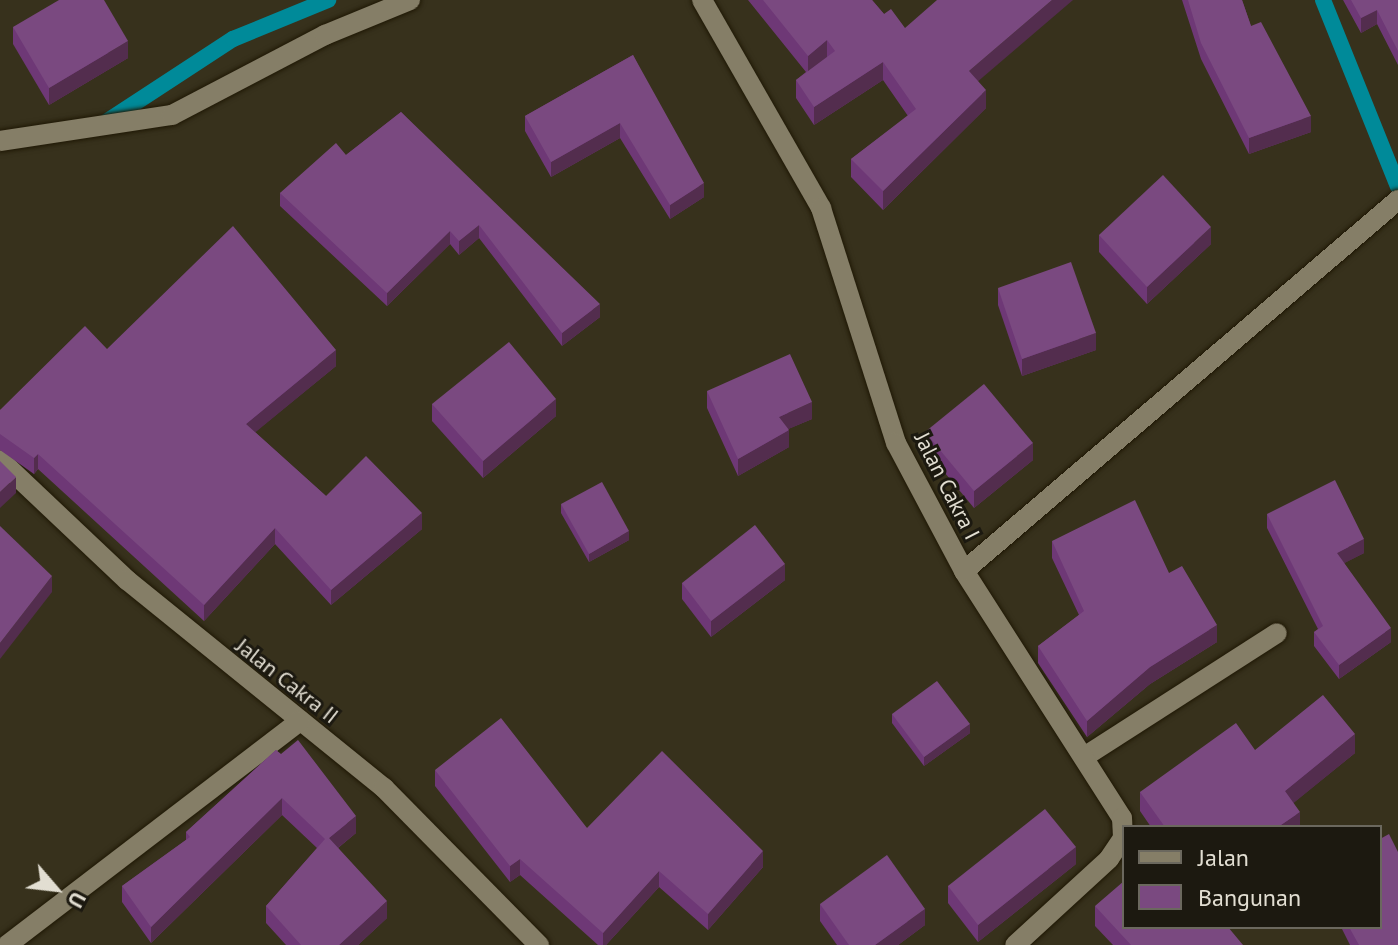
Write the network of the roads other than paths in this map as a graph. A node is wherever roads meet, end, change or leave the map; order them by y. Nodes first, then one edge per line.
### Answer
1 (410, 0) edge
2 (702, 0) edge
3 (0, 141) edge
4 (1398, 200) edge
5 (0, 460) edge
6 (964, 571) junction
7 (1277, 633) dead end
8 (300, 721) junction
9 (1084, 757) junction
10 (1122, 825) edge
11 (1122, 839) edge
12 (7, 945) edge
13 (539, 945) edge
14 (1015, 945) edge

1 - 3 street
2 - 6 street, Jalan Cakra I
4 - 6 street
5 - 8 street, Jalan Cakra II
6 - 9 street, Jalan Cakra I
7 - 9 street
8 - 12 street
8 - 13 street, Jalan Cakra II
9 - 10 street, Jalan Cakra I
11 - 14 street, Jalan Cakra I

